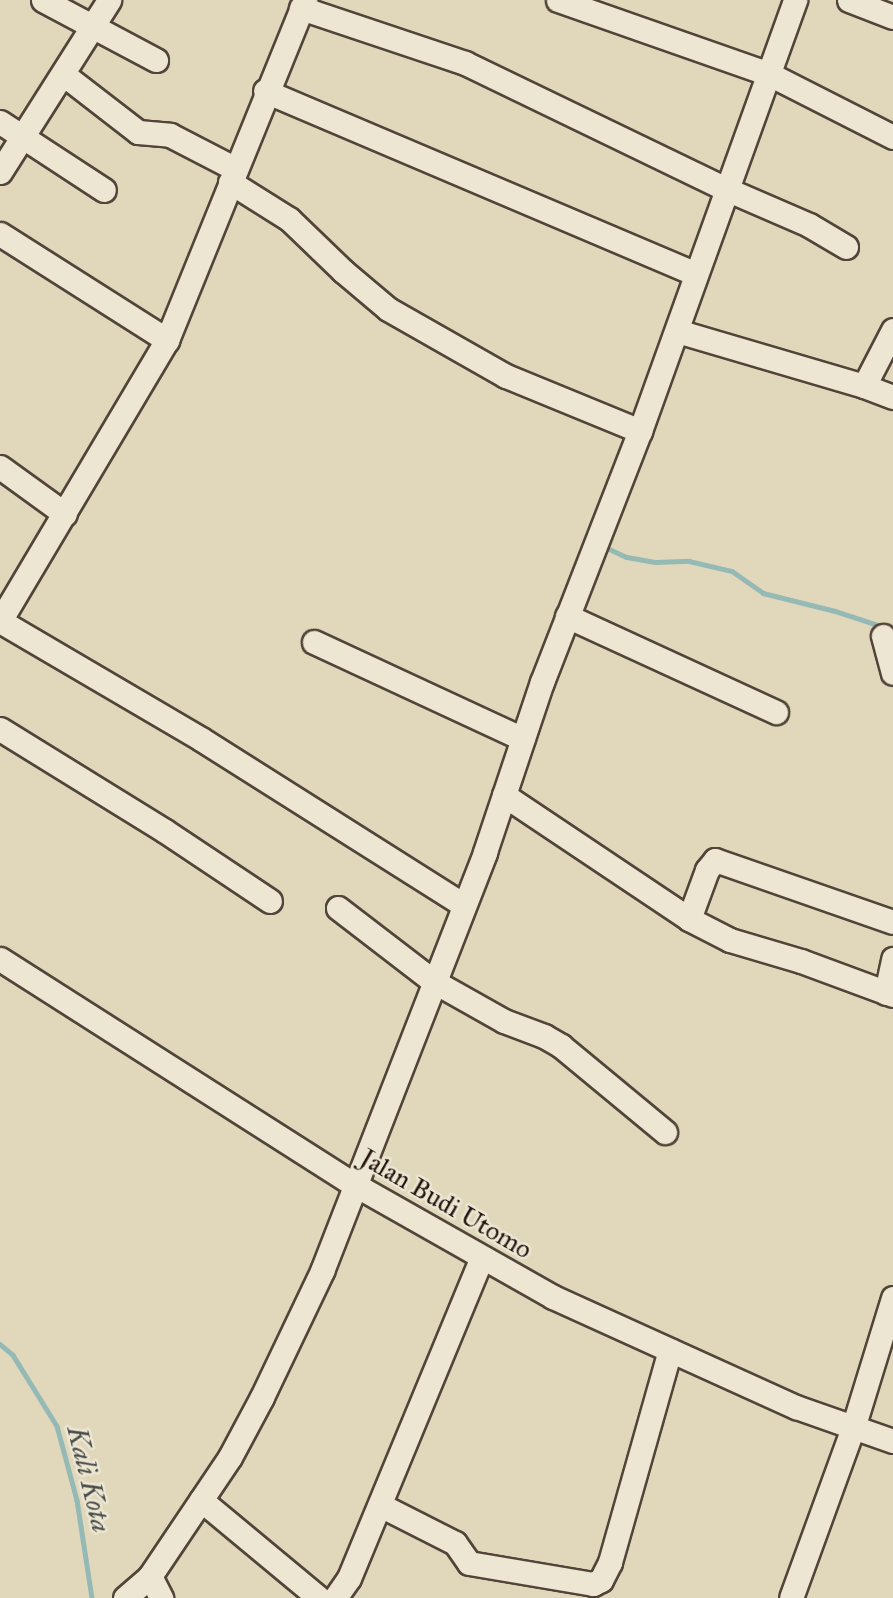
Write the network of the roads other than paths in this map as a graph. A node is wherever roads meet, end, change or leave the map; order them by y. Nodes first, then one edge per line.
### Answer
1 (43, 0) edge
2 (109, 0) edge
3 (795, 0) edge
4 (849, 0) edge
5 (573, 3) edge
6 (303, 4) edge
7 (893, 17) edge
8 (95, 25) junction
9 (156, 60) dead end
10 (63, 74) junction
11 (769, 74) junction
12 (265, 92) junction
13 (0, 122) edge
14 (893, 137) edge
15 (24, 138) junction
16 (0, 172) edge
17 (233, 175) junction
18 (726, 189) junction
19 (104, 190) dead end
20 (0, 234) edge
21 (846, 247) dead end
22 (696, 274) junction
23 (893, 330) edge
24 (677, 331) junction
25 (167, 340) junction
26 (864, 386) junction
27 (893, 397) edge
28 (640, 431) junction
29 (0, 467) edge
30 (65, 514) junction
31 (567, 616) junction
32 (0, 621) edge
33 (883, 636) dead end
34 (314, 642) dead end
35 (893, 673) edge
36 (776, 712) dead end
37 (0, 729) edge
38 (523, 739) junction
39 (504, 795) junction
40 (270, 901) dead end
41 (462, 904) junction
42 (338, 908) dead end
43 (689, 919) junction
44 (893, 922) edge
45 (0, 959) edge
46 (893, 959) edge
47 (433, 981) junction
48 (889, 994) edge
49 (665, 1132) dead end
50 (357, 1185) junction
51 (482, 1256) junction
52 (893, 1298) edge
53 (670, 1350) junction
54 (853, 1428) junction
55 (893, 1441) edge
56 (201, 1500) junction
57 (380, 1505) junction
58 (150, 1576) junction
59 (125, 1598) edge
60 (161, 1598) edge
61 (319, 1598) edge
62 (335, 1598) edge
63 (791, 1598) edge

1 - 8 street
2 - 8 street
3 - 11 street
4 - 7 street
5 - 11 street
6 - 12 street
6 - 18 street
8 - 9 street
8 - 10 street
10 - 15 street
10 - 17 street
11 - 14 street
11 - 18 street
12 - 17 street
12 - 22 street
13 - 15 street
15 - 16 street
15 - 19 street
17 - 25 street
17 - 28 street
18 - 21 street
18 - 22 street
20 - 25 street
22 - 24 street
23 - 26 street
24 - 26 street
24 - 28 street
25 - 30 street
26 - 27 street
28 - 31 street
29 - 30 street
30 - 32 street
31 - 36 street
31 - 38 street
32 - 41 street
33 - 35 street
34 - 38 street
37 - 40 street
38 - 39 street
39 - 41 street
39 - 43 street
41 - 47 street
42 - 47 street
43 - 44 street
43 - 48 street
45 - 50 street, Jalan Budi Utomo
46 - 48 street
47 - 49 street
47 - 50 street
50 - 51 street, Jalan Budi Utomo
50 - 56 street
51 - 53 street, Jalan Budi Utomo
51 - 57 street
52 - 54 street
53 - 54 street, Jalan Budi Utomo
53 - 57 street
54 - 55 street, Jalan Budi Utomo
54 - 63 street
56 - 58 street
56 - 61 street
57 - 62 street
58 - 59 street
58 - 60 street

